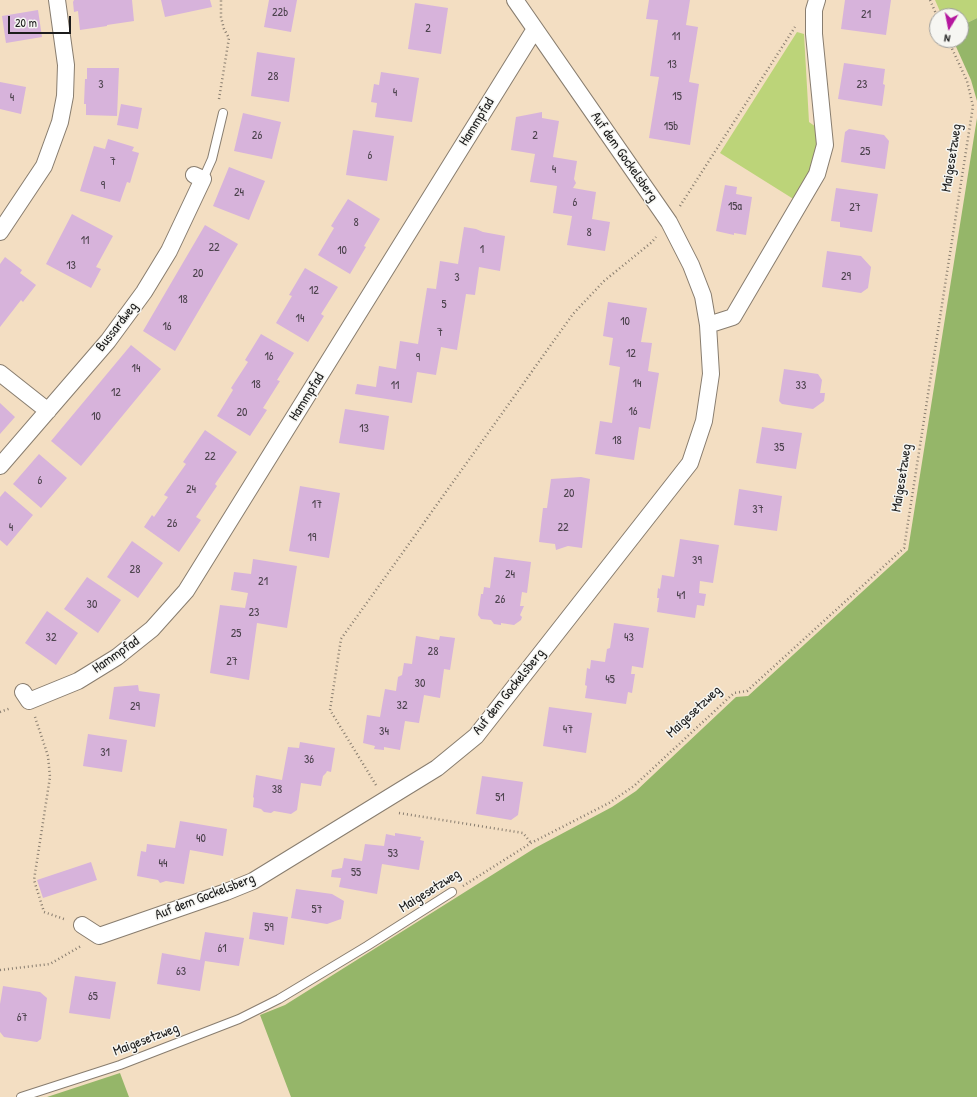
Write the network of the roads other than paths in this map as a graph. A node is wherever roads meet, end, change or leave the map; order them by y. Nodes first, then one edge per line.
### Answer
1 (57, 0) edge
2 (515, 0) edge
3 (815, 5) edge
4 (535, 29) junction
5 (223, 113) road end
6 (199, 177) joint
7 (0, 232) edge
8 (708, 325) junction
9 (0, 373) edge
10 (48, 411) junction
11 (0, 466) edge
12 (23, 692) dead end
13 (452, 892) road end
14 (82, 925) road end
15 (21, 1097) edge

1 - 7 street
2 - 4 street, Auf dem Gockelsberg
3 - 8 street
4 - 8 street, Auf dem Gockelsberg
4 - 12 street, Hammpfad
5 - 6 lane
6 - 10 street, Bussardweg
8 - 14 street, Auf dem Gockelsberg
9 - 10 street
10 - 11 street, Bussardweg
13 - 15 lane, Maigesetzweg

